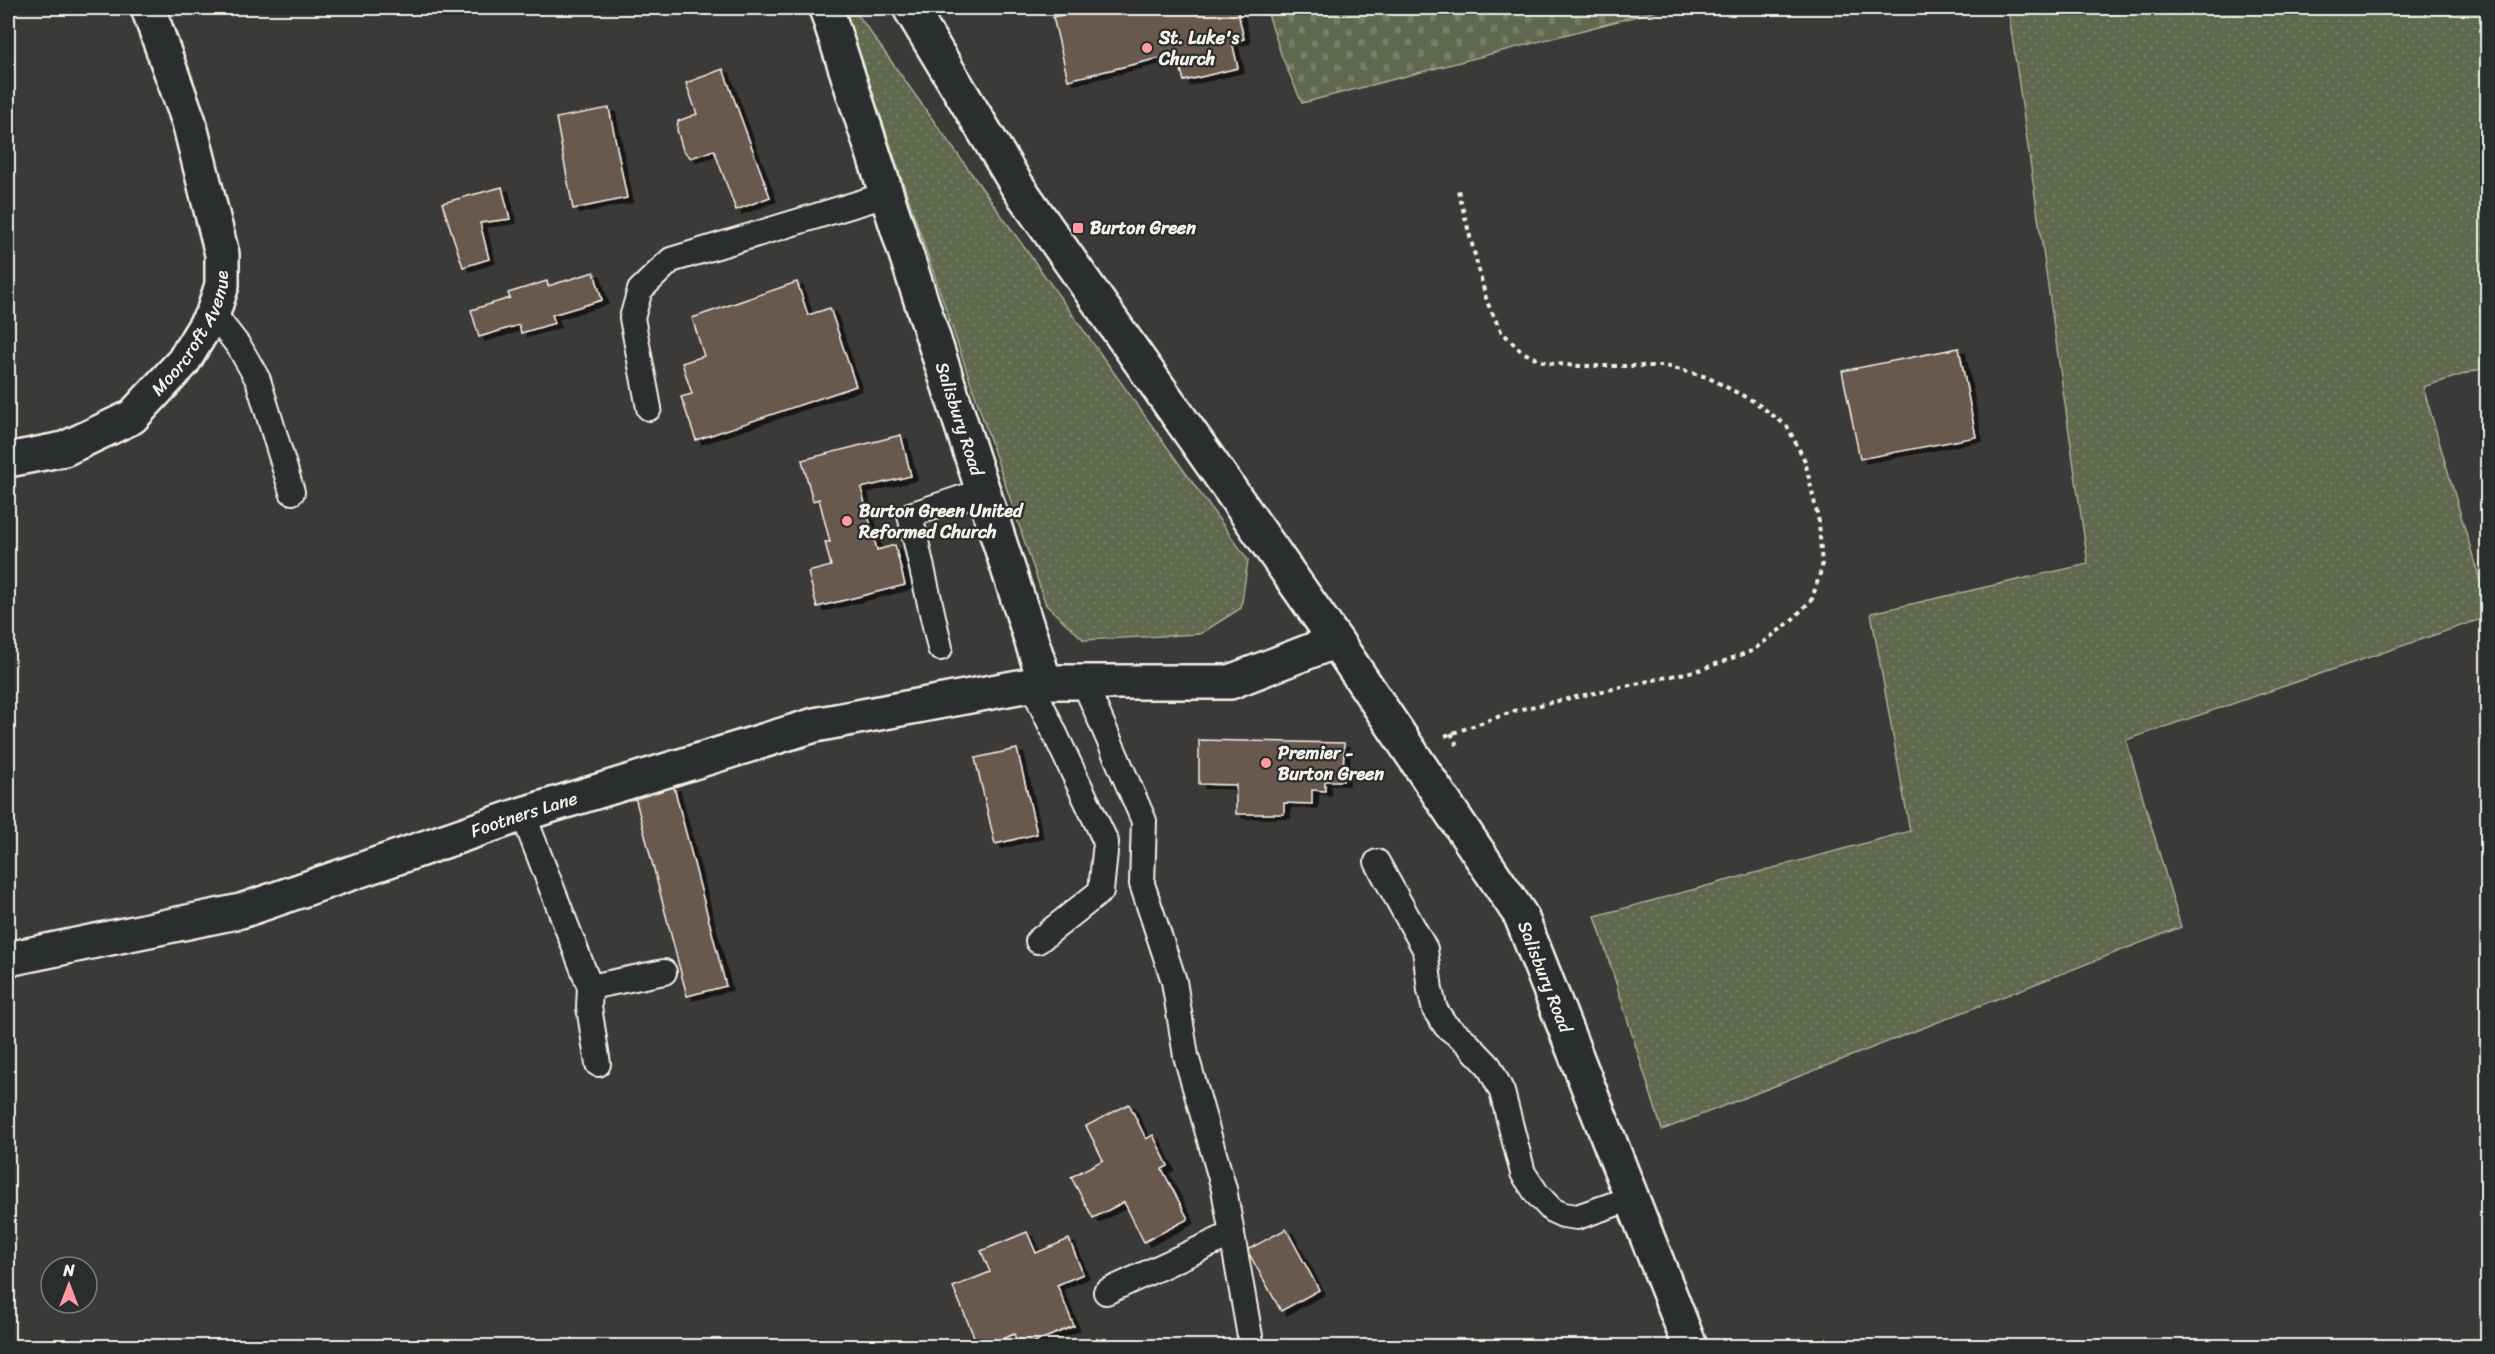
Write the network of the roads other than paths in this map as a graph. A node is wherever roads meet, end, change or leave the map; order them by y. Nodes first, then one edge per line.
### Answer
1 (148, 8) edge
2 (826, 8) edge
3 (910, 8) edge
4 (886, 195) junction
5 (213, 313) junction
6 (649, 408) dead end
7 (8, 460) edge
8 (983, 491) junction
9 (292, 492) dead end
10 (1336, 641) junction
11 (940, 648) dead end
12 (1084, 682) junction
13 (1038, 683) junction
14 (523, 814) junction
15 (1377, 862) dead end
16 (1038, 941) dead end
17 (8, 959) edge
18 (664, 972) dead end
19 (590, 987) junction
20 (598, 1064) dead end
21 (1632, 1198) junction
22 (1232, 1234) junction
23 (1106, 1292) dead end
24 (1251, 1342) dead end
25 (1690, 1347) edge

1 - 5 street, Moorcroft Avenue
2 - 4 street, Salisbury Road
3 - 10 street, Salisbury Road
4 - 6 lane
4 - 8 street, Salisbury Road
5 - 7 street, Moorcroft Avenue
5 - 9 lane
8 - 11 lane
8 - 13 street, Salisbury Road
10 - 12 street
10 - 21 street, Salisbury Road
12 - 13 street
12 - 22 lane
13 - 14 street, Footners Lane
13 - 16 lane
14 - 17 street, Footners Lane
14 - 19 lane
15 - 21 lane
18 - 19 lane
19 - 20 lane
21 - 25 street, Salisbury Road
22 - 23 lane
22 - 24 lane

